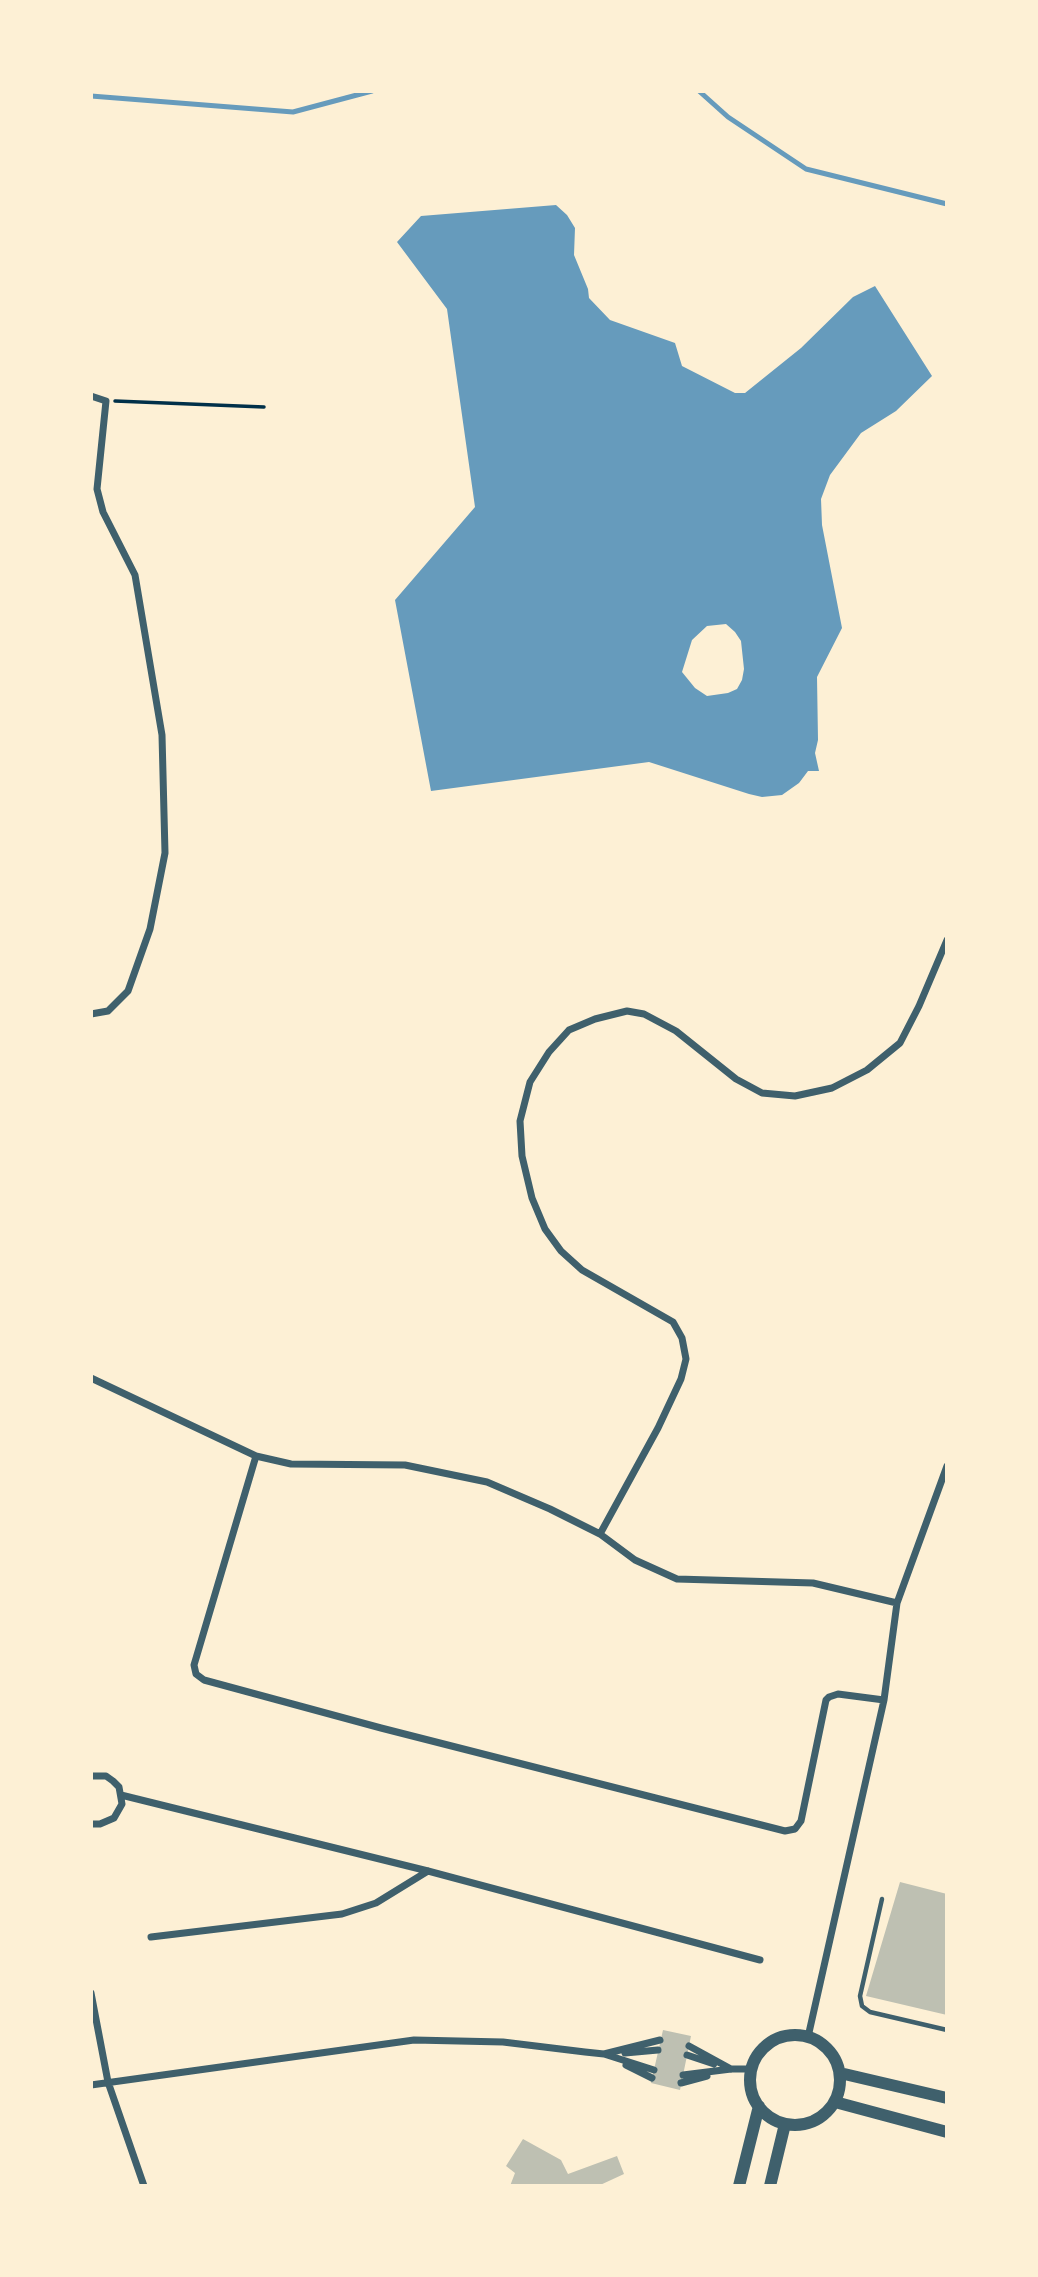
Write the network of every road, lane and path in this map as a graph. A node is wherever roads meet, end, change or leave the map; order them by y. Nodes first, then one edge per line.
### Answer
1 (91, 396) edge
2 (106, 401) junction
3 (264, 407) dead end
4 (947, 940) edge
5 (91, 1014) edge
6 (91, 1378) edge
7 (256, 1456) junction
8 (947, 1466) edge
9 (600, 1534) junction
10 (897, 1603) junction
11 (884, 1700) junction
12 (91, 1776) edge
13 (121, 1796) junction
14 (91, 1824) edge
15 (91, 1834) edge
16 (428, 1871) junction
17 (882, 1899) dead end
18 (151, 1937) dead end
19 (760, 1959) dead end
20 (91, 1993) edge
21 (947, 2030) edge
22 (808, 2037) junction
23 (660, 2040) dead end
24 (689, 2046) dead end
25 (658, 2050) dead end
26 (604, 2054) junction
27 (687, 2055) dead end
28 (732, 2069) junction
29 (752, 2069) junction
30 (840, 2073) junction
31 (653, 2074) dead end
32 (682, 2079) dead end
33 (108, 2082) junction
34 (91, 2085) edge
35 (947, 2098) edge
36 (835, 2102) junction
37 (759, 2106) junction
38 (785, 2124) junction
39 (947, 2132) edge
40 (144, 2186) edge
41 (739, 2186) edge
42 (770, 2186) edge

1 - 2 street
2 - 3 path
2 - 5 street
4 - 9 street
6 - 7 street
7 - 9 street
7 - 11 street
8 - 10 street
9 - 10 street
10 - 11 street
11 - 22 street
12 - 13 street
13 - 14 street
13 - 16 street
14 - 15 street
16 - 18 street
16 - 19 street
17 - 21 lane
20 - 33 street
22 - 29 street
22 - 30 street
23 - 26 street
24 - 28 street
25 - 26 street
26 - 31 street
26 - 33 street
27 - 28 street
28 - 29 street
28 - 32 street
29 - 37 street
30 - 35 street
30 - 36 street
33 - 34 street
33 - 40 street
36 - 38 street
36 - 39 street
37 - 38 street
37 - 41 street
38 - 42 street

